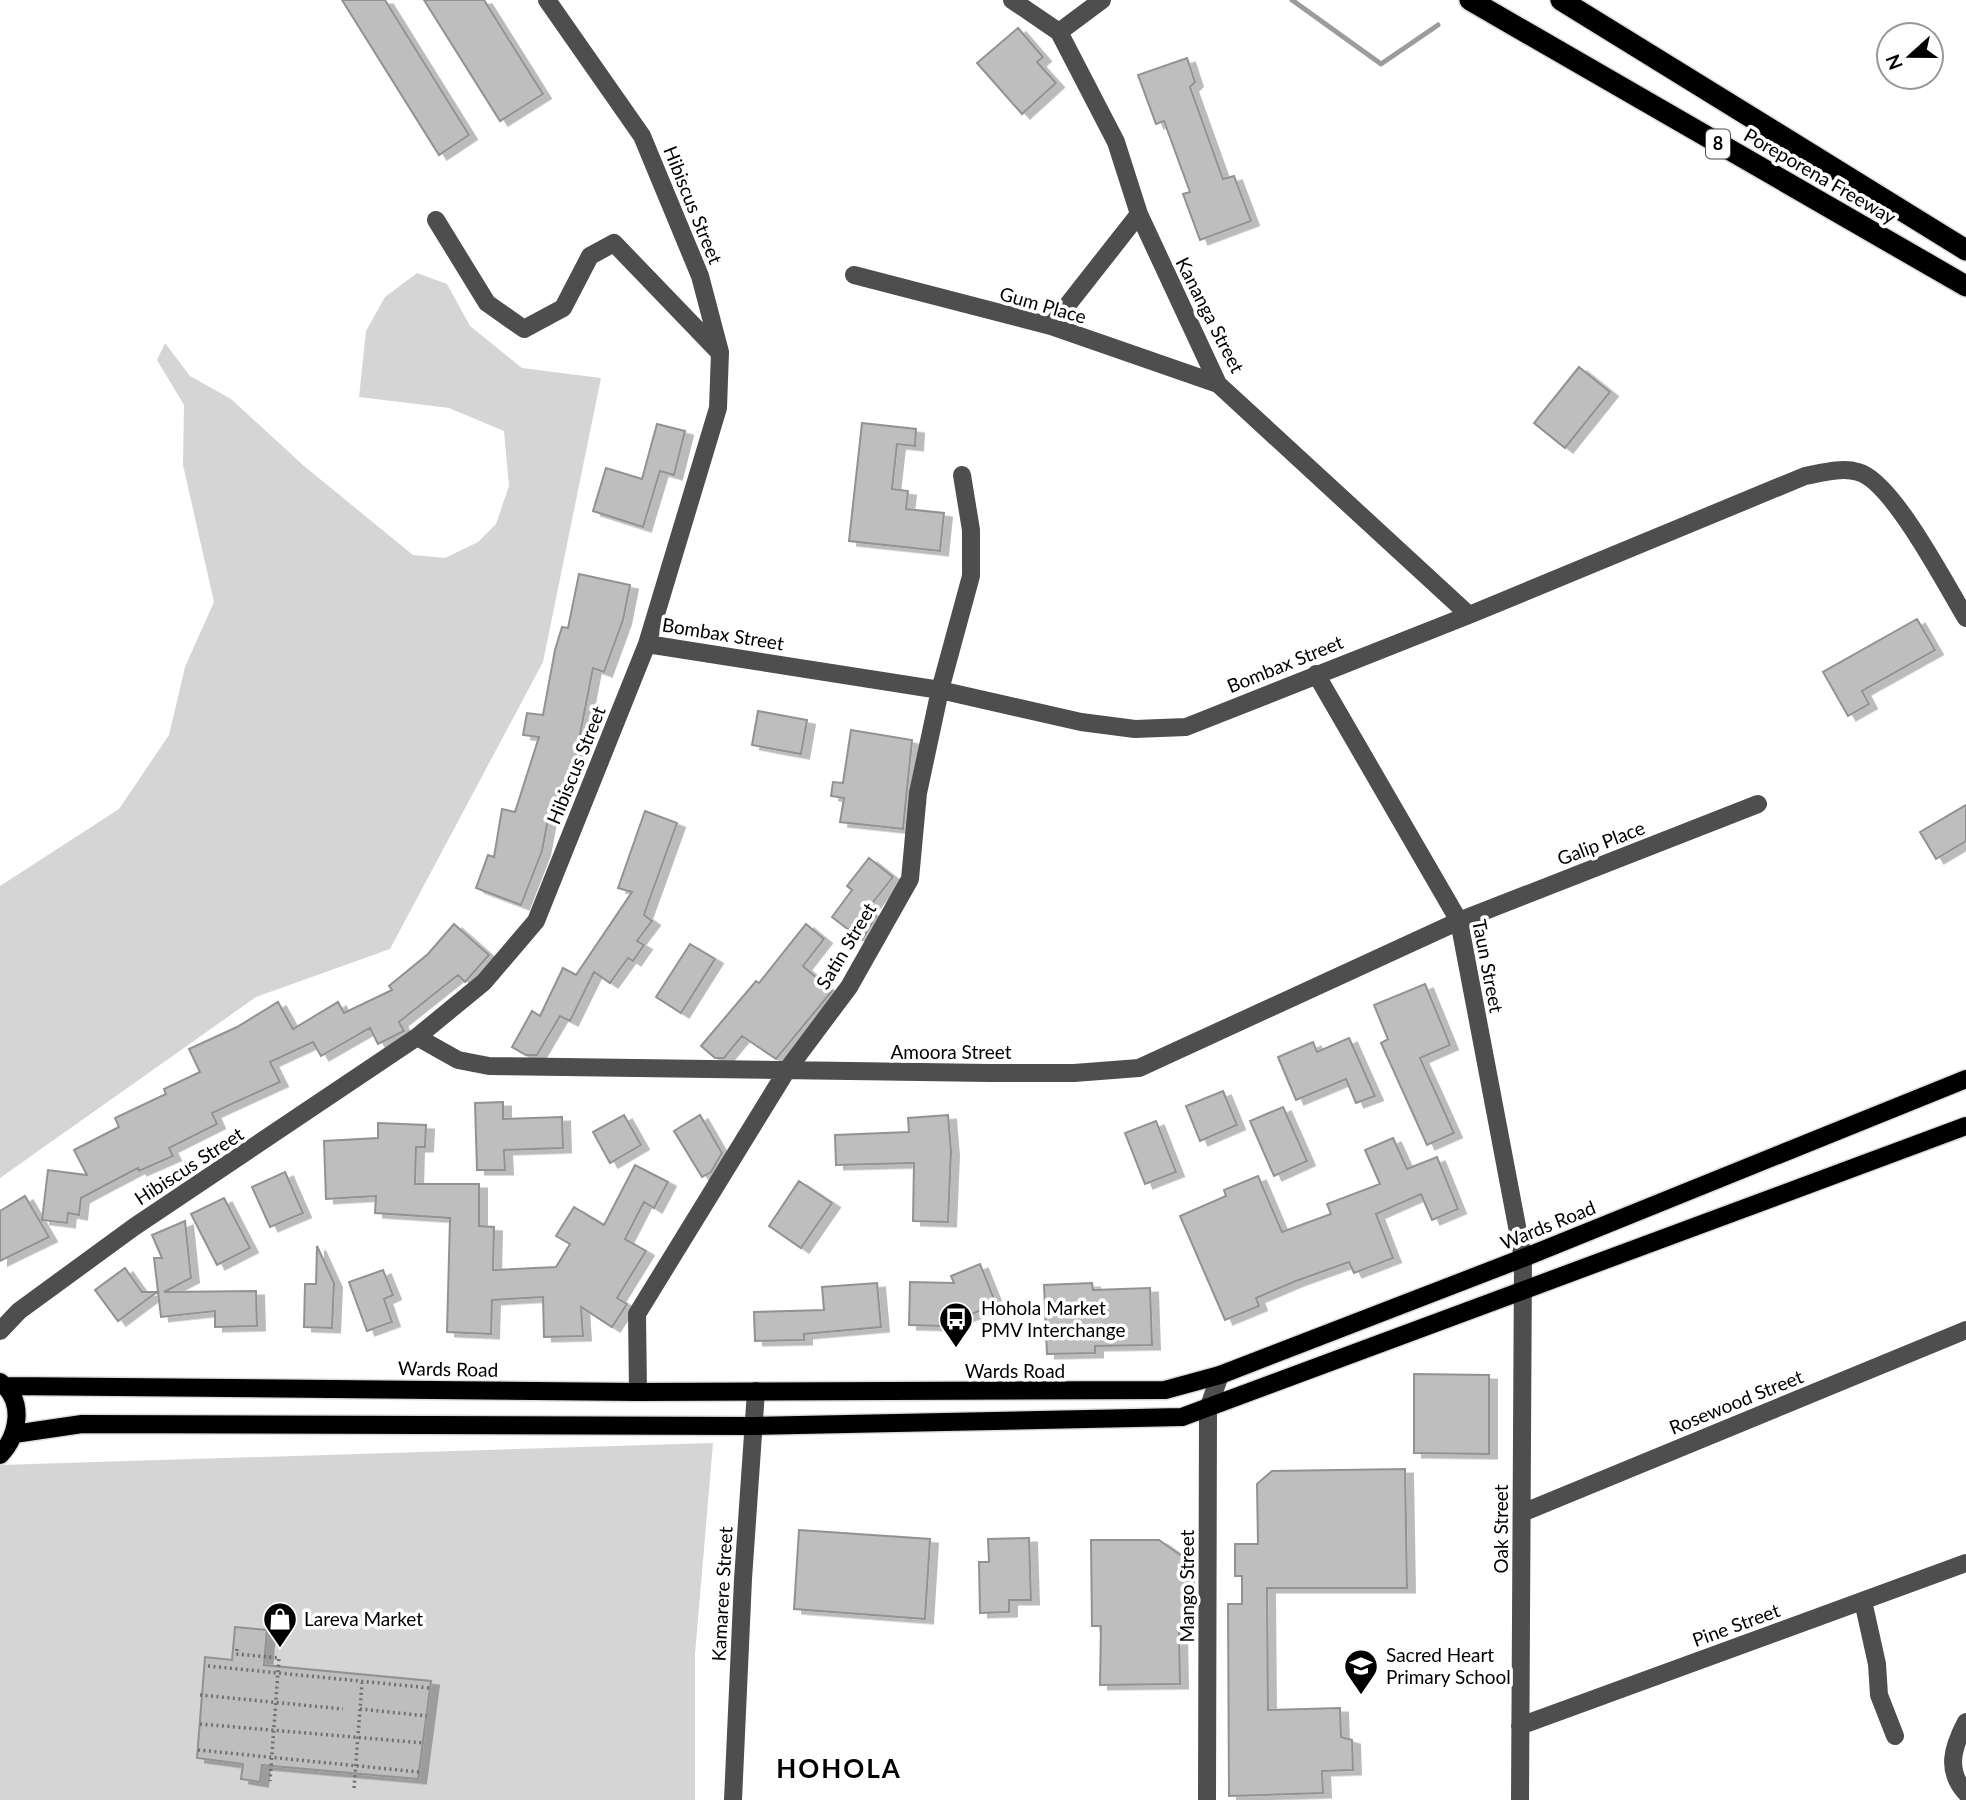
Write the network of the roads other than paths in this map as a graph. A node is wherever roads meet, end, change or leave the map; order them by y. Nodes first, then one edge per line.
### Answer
1 (547, 0) edge
2 (1012, 0) edge
3 (1102, 0) edge
4 (1470, 0) edge
5 (1562, 0) edge
6 (1059, 32) junction
7 (1139, 214) junction
8 (436, 220) dead end
9 (1966, 250) edge
10 (854, 275) dead end
11 (1966, 286) edge
12 (1051, 326) junction
13 (720, 352) junction
14 (1218, 384) junction
15 (962, 475) dead end
16 (1469, 615) junction
17 (1966, 618) edge
18 (647, 644) junction
19 (1316, 674) junction
20 (940, 690) junction
21 (1758, 804) dead end
22 (1459, 921) junction
23 (417, 1037) junction
24 (787, 1070) junction
25 (1966, 1079) edge
26 (1966, 1126) edge
27 (1523, 1258) junction
28 (1522, 1293) junction
29 (1966, 1330) edge
30 (0, 1331) edge
31 (1220, 1375) junction
32 (3, 1384) edge
33 (756, 1391) junction
34 (638, 1392) junction
35 (1208, 1409) junction
36 (753, 1426) junction
37 (15, 1434) junction
38 (0, 1455) edge
39 (1522, 1513) junction
40 (1966, 1563) edge
41 (1863, 1601) junction
42 (1966, 1722) edge
43 (1520, 1726) junction
44 (1895, 1736) dead end
45 (1966, 1793) edge
46 (733, 1800) edge
47 (1207, 1800) edge
48 (1520, 1800) edge

1 - 13 street, Hibiscus Street
2 - 6 street
3 - 6 street
4 - 11 highway, Poreporena Freeway / 8
5 - 9 highway, Poreporena Freeway / 8
6 - 7 street, Kananga Street
7 - 12 street
7 - 14 street, Kananga Street
8 - 13 street
10 - 12 street, Gum Place
12 - 14 street, Gum Place
13 - 18 street, Hibiscus Street
14 - 16 street, Kananga Street
15 - 20 street, Satin Street
16 - 17 street, Bombax Street
16 - 19 street, Bombax Street
18 - 20 street, Bombax Street
18 - 23 street, Hibiscus Street
19 - 20 street, Bombax Street
19 - 22 street, Taun Street
20 - 24 street, Satin Street
21 - 22 street, Galip Place
22 - 24 street, Amoora Street
22 - 27 street, Taun Street
23 - 24 street, Amoora Street
23 - 30 street, Hibiscus Street
24 - 34 street, Satin Street
25 - 27 main road, Wards Road
26 - 28 main road
27 - 28 street, Oak Street
27 - 31 main road, Wards Road
28 - 35 main road
28 - 39 street, Oak Street
29 - 39 street, Rosewood Street
31 - 33 main road, Wards Road
31 - 35 street, Mango Street
32 - 34 main road, Wards Road
32 - 37 main road
33 - 34 main road, Wards Road
33 - 36 street, Kamarere Street
35 - 36 main road
35 - 47 street, Mango Street
36 - 37 main road
36 - 46 street, Kamarere Street
37 - 38 main road
39 - 43 street, Oak Street
40 - 41 street, Pine Street
41 - 43 street, Pine Street
41 - 44 street
42 - 45 street
43 - 48 street, Oak Street

